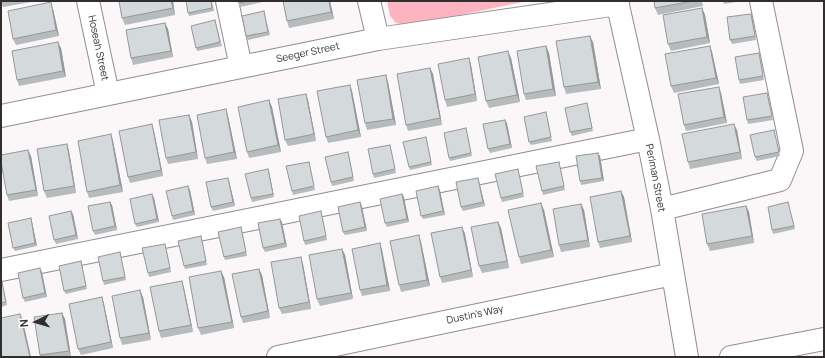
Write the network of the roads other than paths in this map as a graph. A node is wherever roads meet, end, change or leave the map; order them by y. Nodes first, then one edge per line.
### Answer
1 (88, 1) edge
2 (227, 1) edge
3 (369, 1) edge
4 (760, 1) edge
5 (617, 2) edge
6 (378, 39) junction
7 (241, 67) junction
8 (108, 94) junction
9 (1, 116) edge
10 (648, 139) junction
11 (662, 209) junction
12 (1, 270) edge
13 (673, 274) junction
14 (824, 339) edge
15 (278, 357) edge
16 (688, 357) edge
17 (731, 357) edge

1 - 8 street, Hoseah Street
2 - 7 street
3 - 6 street
4 - 11 street
5 - 6 street, Seeger Street
5 - 10 street, Perlman Street
6 - 7 street, Seeger Street
7 - 8 street, Seeger Street
8 - 9 street, Seeger Street
10 - 11 street, Perlman Street
10 - 12 street
11 - 13 street, Perlman Street
13 - 15 street, Dustin's Way
13 - 16 street, Perlman Street
14 - 17 street

